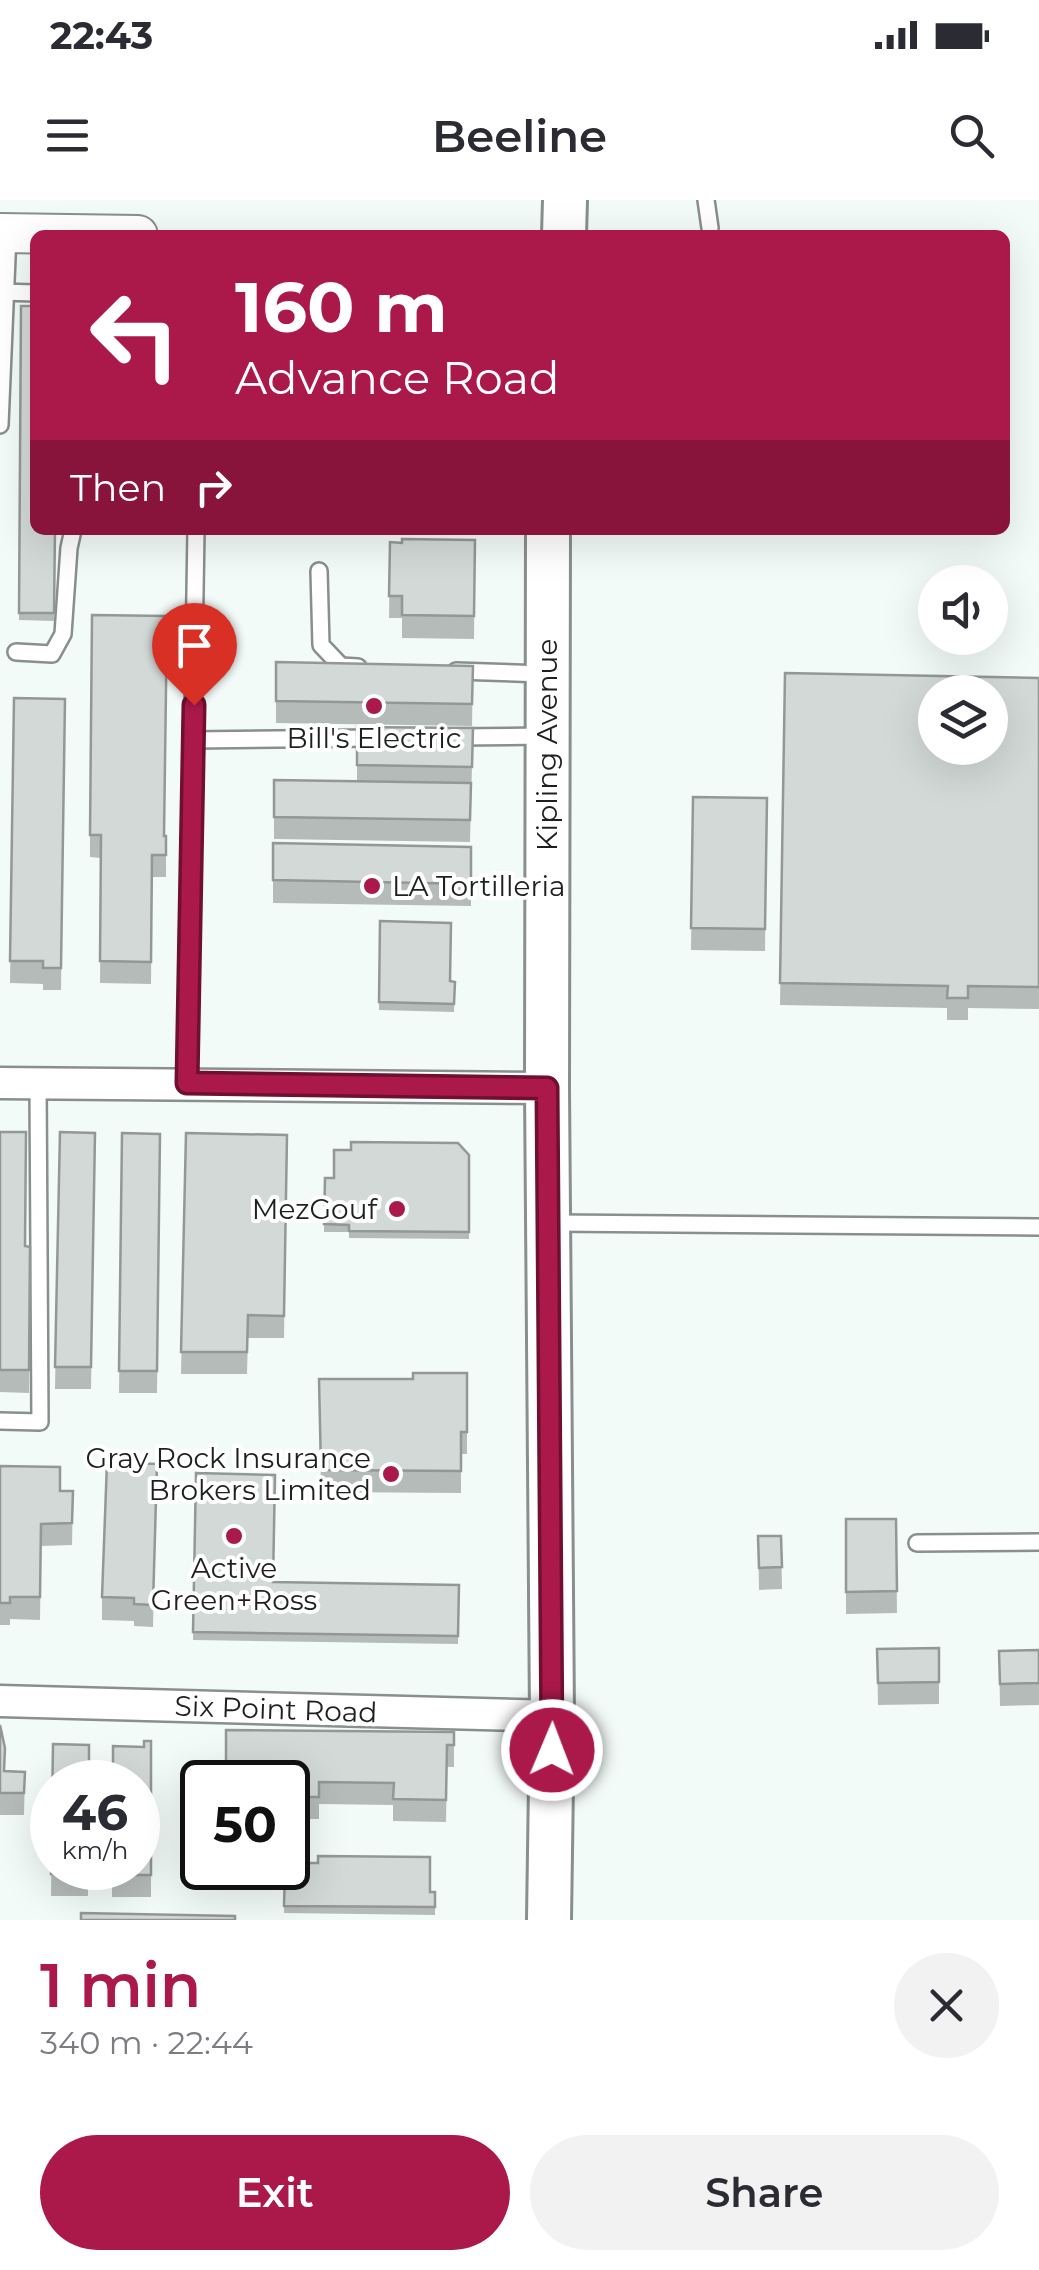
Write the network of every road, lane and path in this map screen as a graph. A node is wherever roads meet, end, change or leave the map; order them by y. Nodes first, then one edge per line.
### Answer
1 (565, 200) edge
2 (706, 200) edge
3 (710, 228) dead end
4 (564, 230) edge
5 (4, 233) edge
6 (30, 233) edge
7 (30, 292) edge
8 (2, 293) edge
9 (0, 425) edge
10 (72, 535) edge
11 (196, 535) edge
12 (548, 535) edge
13 (319, 571) dead end
14 (16, 652) dead end
15 (380, 668) edge
16 (437, 671) edge
17 (546, 674) junction
18 (547, 736) junction
19 (392, 738) edge
20 (431, 738) edge
21 (193, 740) junction
22 (0, 1083) edge
23 (38, 1083) junction
24 (187, 1083) junction
25 (547, 1088) junction
26 (548, 1223) junction
27 (1039, 1227) edge
28 (0, 1422) edge
29 (1039, 1542) edge
30 (917, 1543) dead end
31 (0, 1701) edge
32 (552, 1716) junction
33 (549, 1920) edge

1 - 4 main road
2 - 3 lane
5 - 6 street
5 - 8 lane
7 - 8 lane
8 - 9 lane
10 - 14 lane
11 - 21 lane
12 - 17 main road, Kipling Avenue
13 - 15 lane
16 - 17 lane
17 - 18 main road, Kipling Avenue
18 - 20 lane
18 - 25 main road, Kipling Avenue
19 - 21 lane
21 - 24 lane
22 - 23 street
23 - 24 street
23 - 28 lane
24 - 25 street
25 - 26 main road, Kipling Avenue
26 - 27 lane
26 - 32 main road, Kipling Avenue
29 - 30 lane
31 - 32 street, Six Point Road
32 - 33 main road, Kipling Avenue

